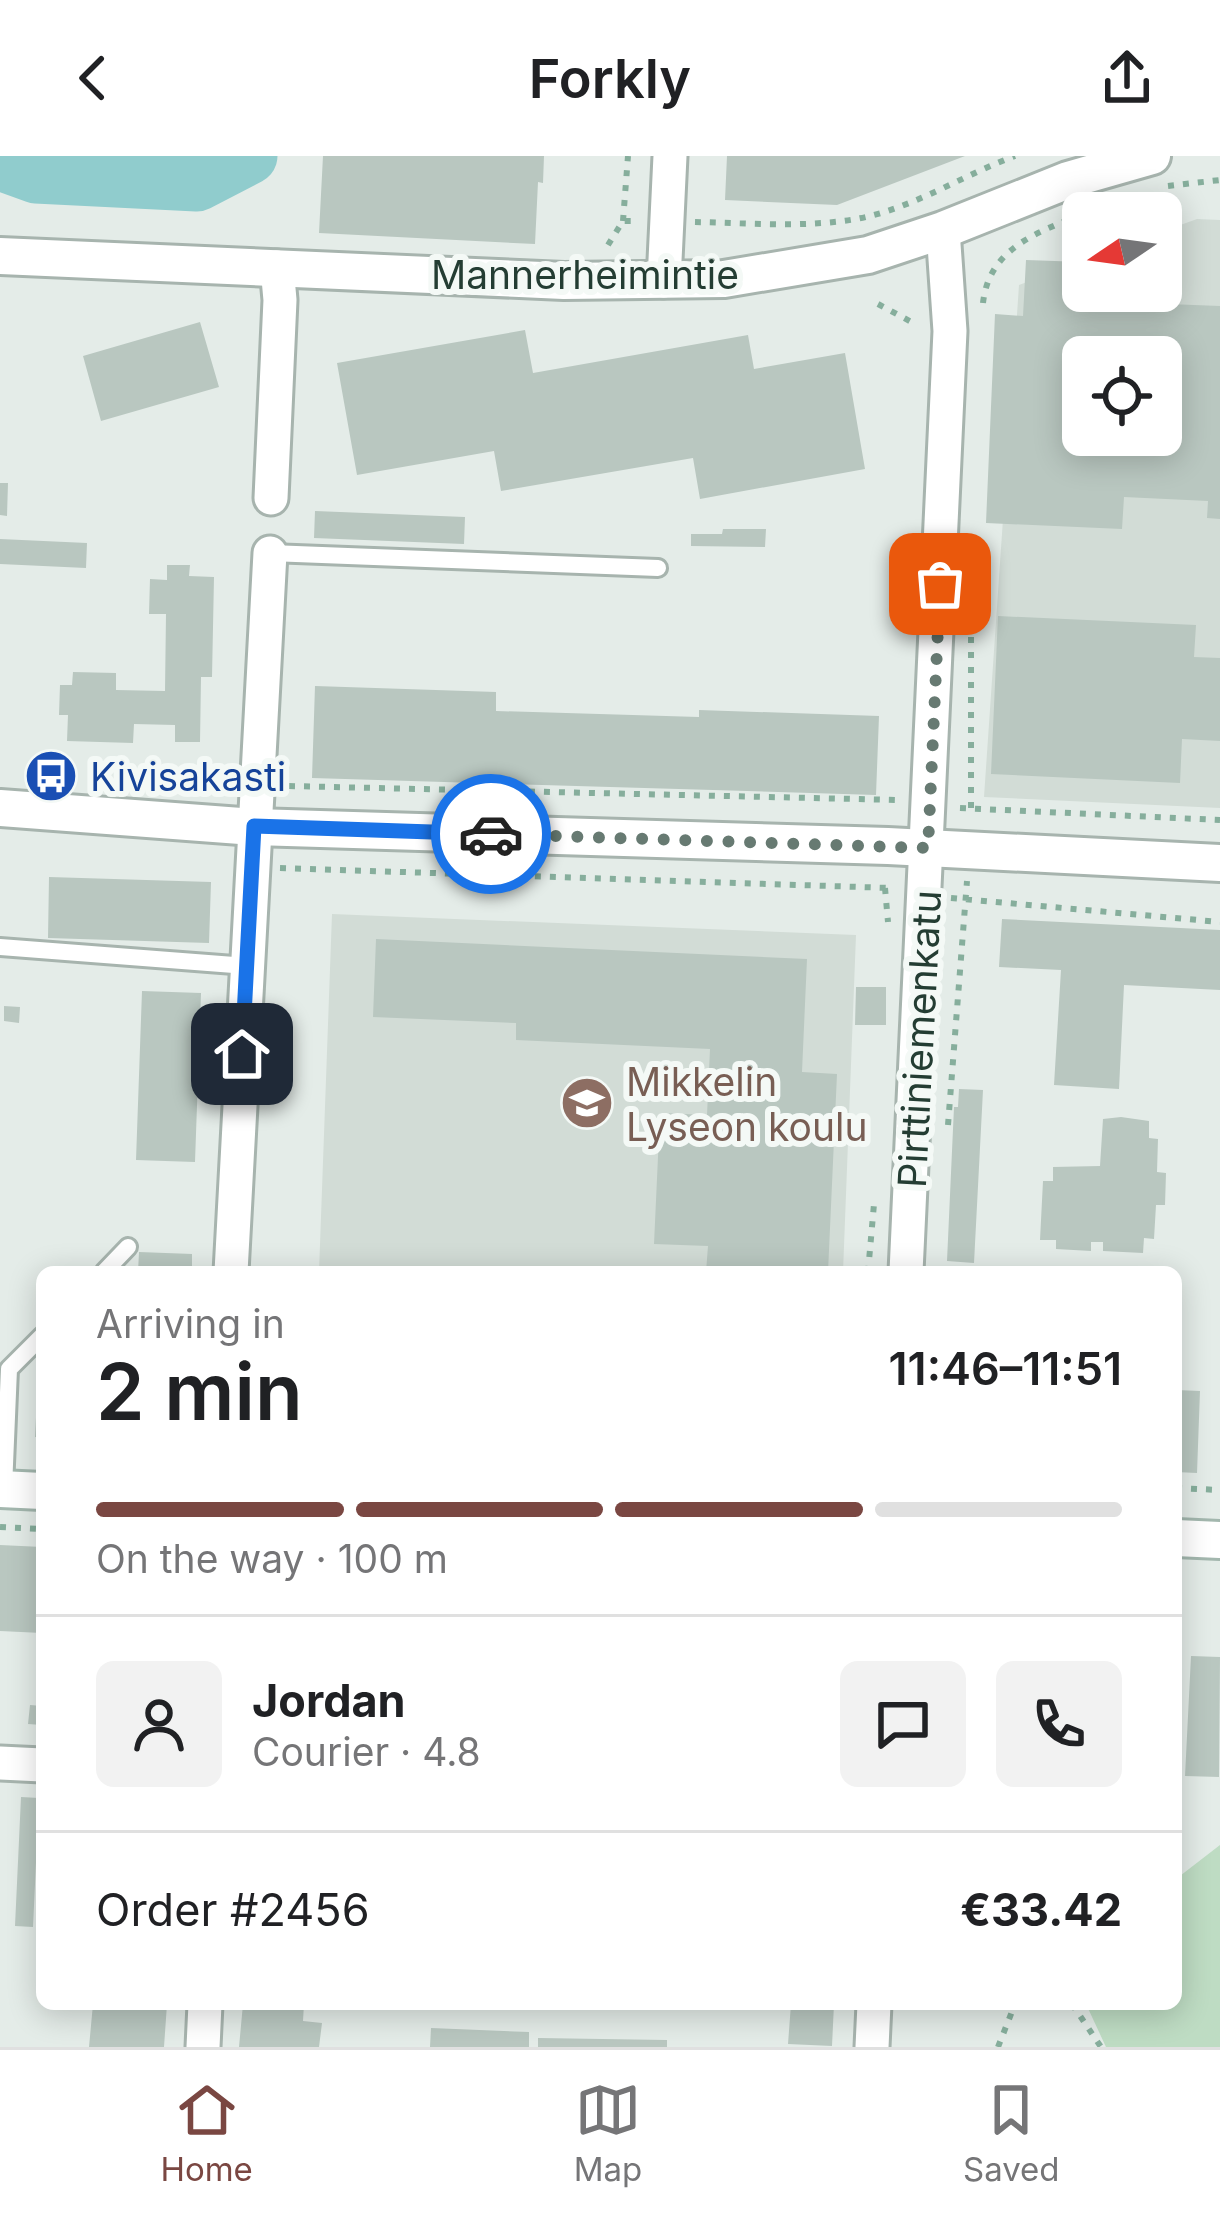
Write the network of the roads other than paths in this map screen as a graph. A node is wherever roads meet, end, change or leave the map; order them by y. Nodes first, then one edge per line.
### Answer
1 (670, 156) edge
2 (1152, 156) edge
3 (943, 230) junction
4 (0, 256) edge
5 (277, 268) junction
6 (664, 281) junction
7 (271, 498) dead end
8 (270, 553) joint
9 (658, 568) dead end
10 (0, 808) edge
11 (254, 826) junction
12 (928, 848) junction
13 (1220, 863) edge
14 (0, 947) edge
15 (247, 967) junction
16 (128, 1247) dead end
17 (110, 1266) edge
18 (231, 1266) edge
19 (906, 1266) edge
20 (36, 1342) edge
21 (2, 1489) edge
22 (36, 1491) edge
23 (1182, 1538) edge
24 (1220, 1540) edge
25 (0, 1763) edge
26 (36, 1765) edge
27 (205, 2010) edge
28 (874, 2010) edge
29 (203, 2047) edge
30 (872, 2047) edge

1 - 6 street
2 - 3 street, Mannerheimintie
3 - 6 street, Mannerheimintie
3 - 12 street, Pirttiniemenkatu
4 - 5 street, Mannerheimintie
5 - 6 street, Mannerheimintie
5 - 7 street
8 - 9 lane
8 - 11 street
10 - 11 street
11 - 12 street
11 - 15 street
12 - 13 street
12 - 19 street, Pirttiniemenkatu
14 - 15 lane
15 - 18 street
16 - 17 lane
20 - 21 lane
21 - 22 street
23 - 24 street
25 - 26 street
27 - 29 street
28 - 30 street

